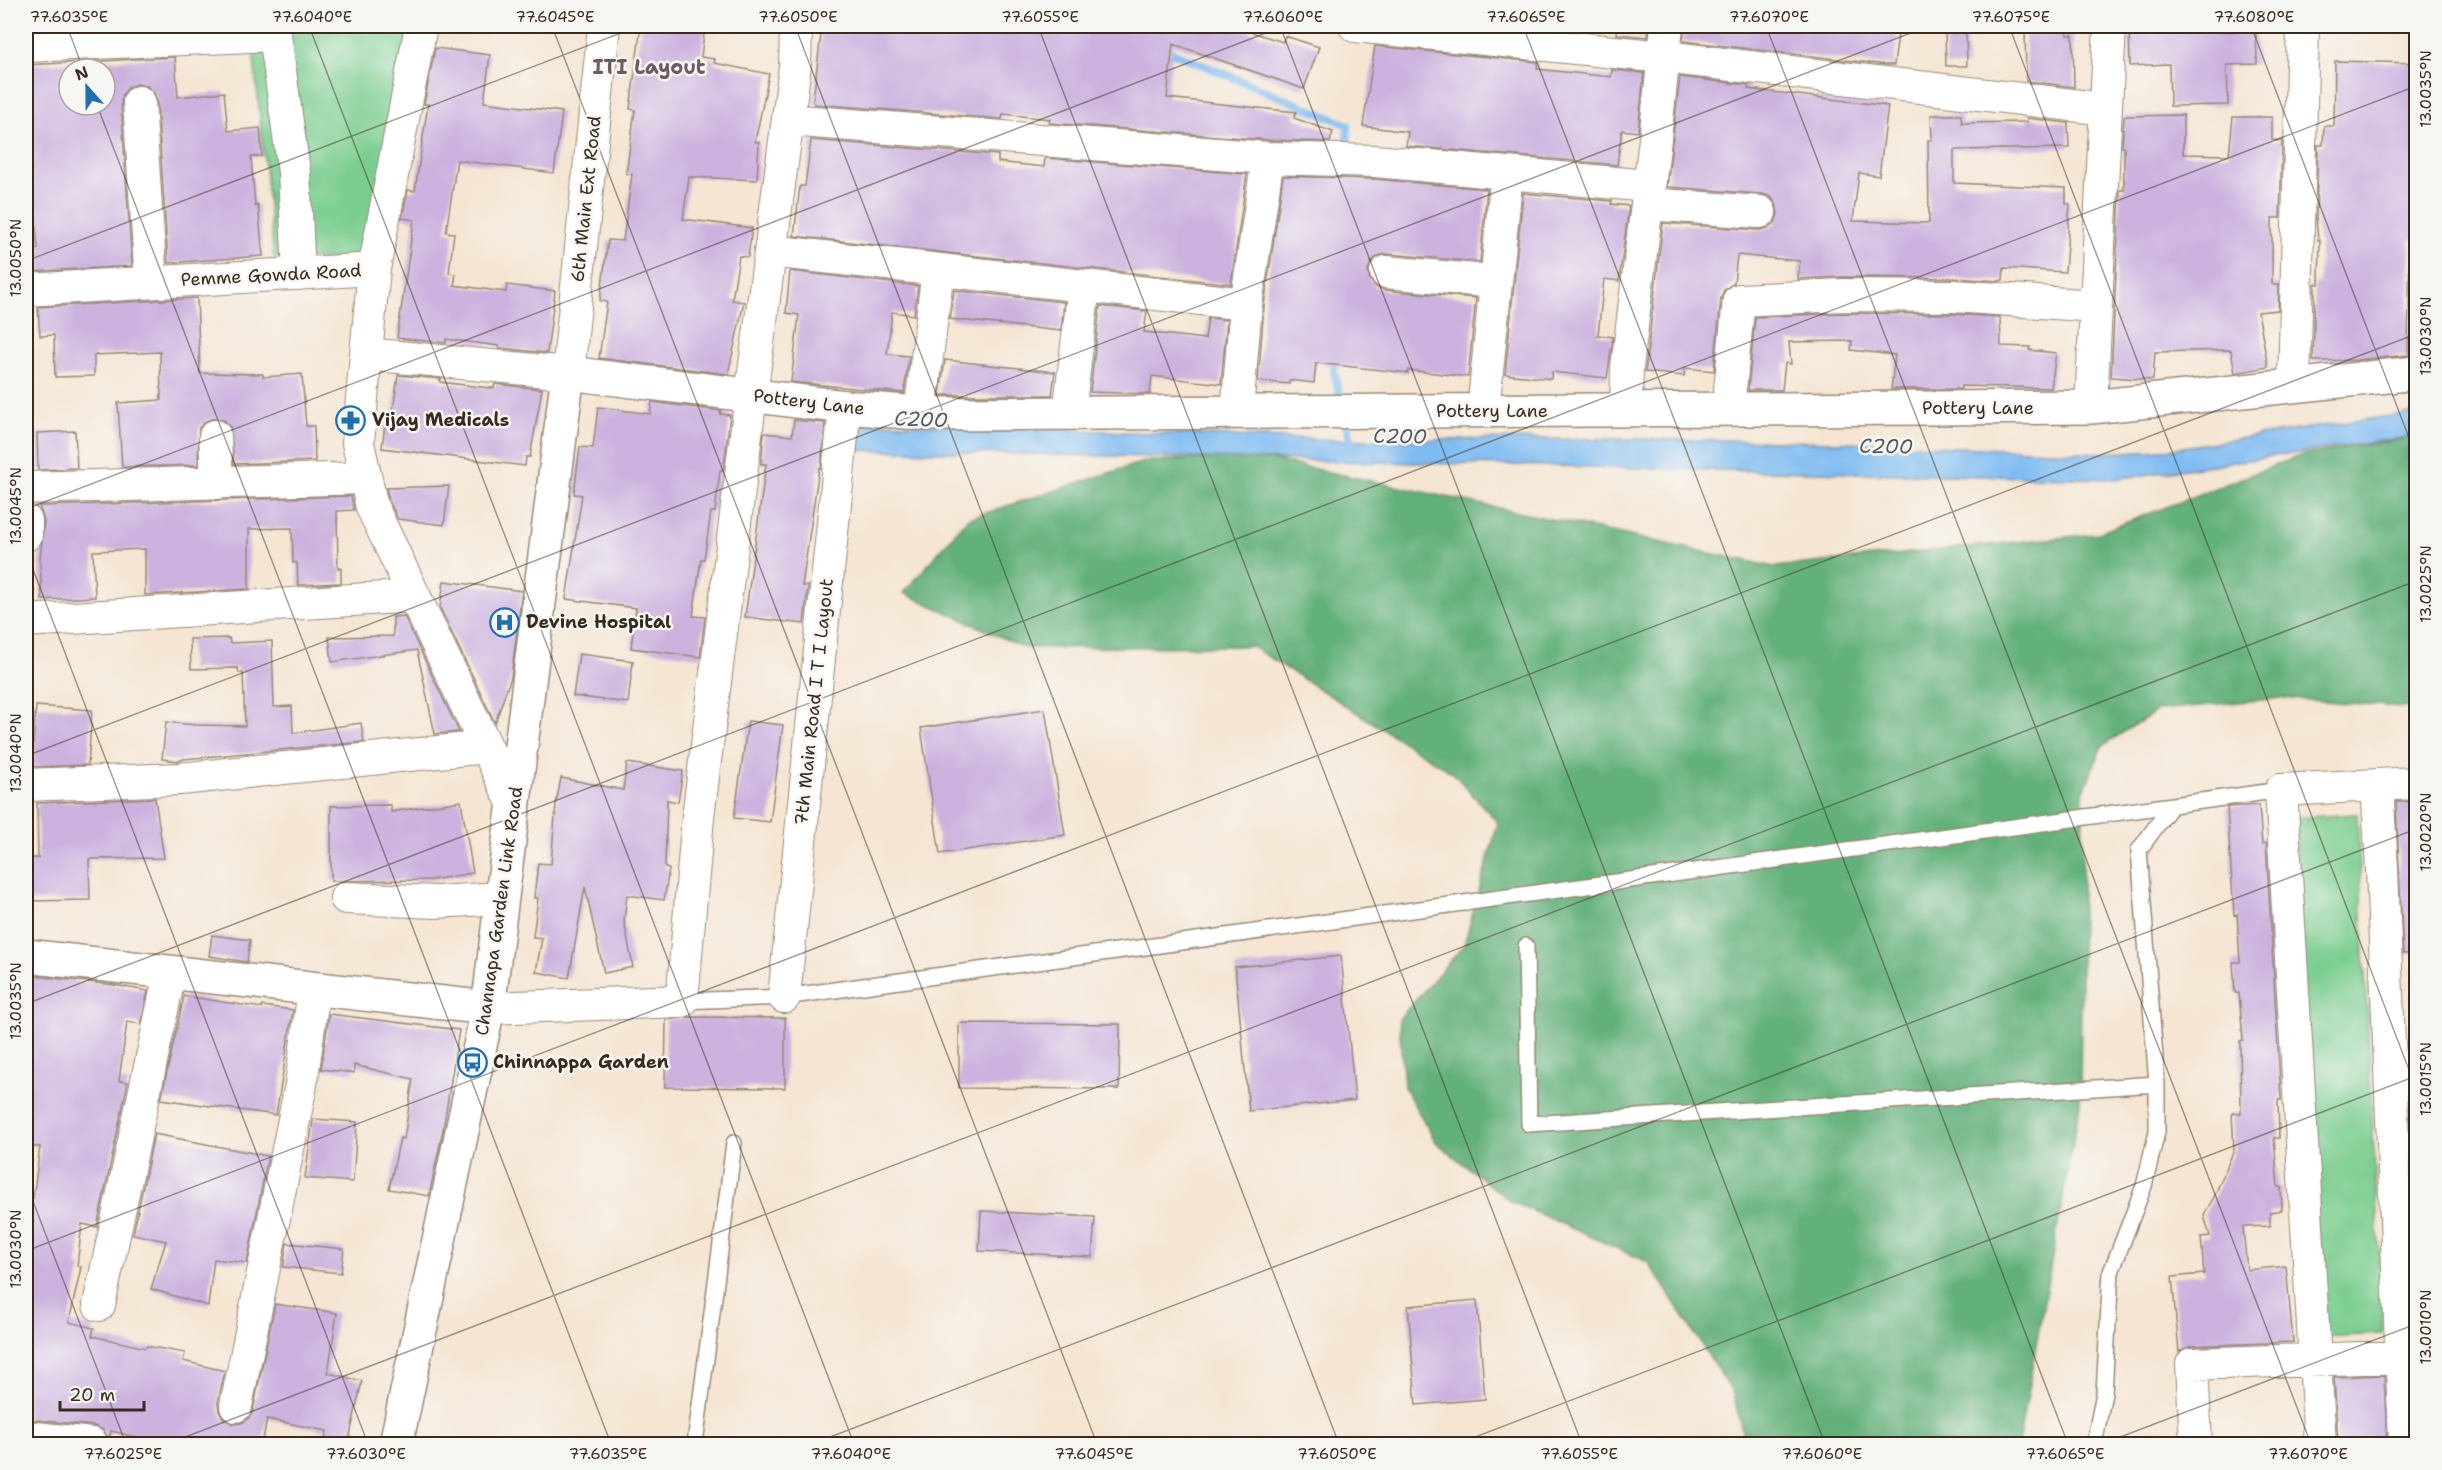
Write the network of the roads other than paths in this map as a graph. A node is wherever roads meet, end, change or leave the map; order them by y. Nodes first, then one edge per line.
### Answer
1 (421, 26) edge
2 (604, 26) edge
3 (796, 26) edge
4 (1355, 26) edge
5 (1667, 26) edge
6 (2110, 26) edge
7 (2303, 26) edge
8 (273, 30) edge
9 (26, 46) edge
10 (1664, 57) junction
11 (139, 102) dead end
12 (2106, 109) junction
13 (788, 120) junction
14 (1268, 158) junction
15 (1507, 173) junction
16 (1648, 195) junction
17 (1760, 212) dead end
18 (770, 252) junction
19 (374, 269) junction
20 (938, 270) junction
21 (1386, 272) dead end
22 (299, 274) junction
23 (151, 282) junction
24 (1496, 282) junction
25 (1084, 286) junction
26 (26, 290) edge
27 (1246, 304) junction
28 (2096, 306) junction
29 (366, 354) junction
30 (568, 373) junction
31 (2416, 373) edge
32 (2294, 386) junction
33 (751, 395) junction
34 (844, 407) junction
35 (2091, 407) junction
36 (1728, 409) junction
37 (1626, 410) junction
38 (1483, 411) junction
39 (1237, 412) junction
40 (920, 413) junction
41 (1069, 413) junction
42 (215, 436) dead end
43 (366, 478) junction
44 (217, 483) junction
45 (26, 488) edge
46 (26, 521) edge
47 (26, 535) edge
48 (414, 596) junction
49 (26, 621) edge
50 (486, 747) junction
51 (2416, 783) edge
52 (26, 785) edge
53 (2377, 785) junction
54 (2281, 790) junction
55 (514, 805) junction
56 (2171, 806) junction
57 (346, 898) dead end
58 (502, 898) junction
59 (1526, 946) dead end
60 (26, 957) edge
61 (170, 973) junction
62 (315, 989) junction
63 (784, 997) junction
64 (682, 1001) junction
65 (488, 1008) junction
66 (2157, 1084) junction
67 (734, 1143) dead end
68 (99, 1305) dead end
69 (2409, 1357) edge
70 (2315, 1361) junction
71 (236, 1406) dead end
72 (26, 1437) edge
73 (92, 1444) edge
74 (396, 1444) edge
75 (695, 1444) edge
76 (2094, 1444) edge
77 (2196, 1444) edge
78 (2320, 1444) edge
79 (2405, 1444) edge

1 - 19 street
2 - 30 street, 6th Main Ext Road
3 - 13 street
4 - 10 street
5 - 10 street
6 - 12 street
7 - 32 street
8 - 9 street
8 - 22 street
10 - 12 street
10 - 16 street
11 - 23 street
12 - 28 street
13 - 14 street
13 - 18 street
14 - 15 street
14 - 27 street
15 - 16 street
15 - 24 street
16 - 17 street
16 - 37 street
18 - 20 street
18 - 33 street
19 - 22 street, Pemme Gowda Road
19 - 29 street, Pemme Gowda Road
20 - 25 street
20 - 40 street
21 - 24 street
22 - 23 street, Pemme Gowda Road
23 - 26 street, Pemme Gowda Road
24 - 38 street
25 - 27 street
25 - 41 street
27 - 39 street
28 - 35 street
28 - 36 street
29 - 30 street
29 - 43 street, Pemme Gowda Road
30 - 33 street, Pottery Lane
30 - 55 street, Channapa Garden Link Road
31 - 32 street, Pottery Lane
32 - 35 street, Pottery Lane
33 - 34 street, Pottery Lane
33 - 64 street
34 - 40 street, Pottery Lane
34 - 63 street, 7th Main Road I T I Layout
35 - 36 street, Pottery Lane
36 - 37 street, Pottery Lane
37 - 38 street, Pottery Lane
38 - 39 street, Pottery Lane
39 - 41 street, Pottery Lane
40 - 41 street, Pottery Lane
42 - 44 street
43 - 44 street
43 - 48 street, Pemme Gowda Road
44 - 45 street
46 - 47 street
48 - 49 street
48 - 50 street, Pemme Gowda Road
50 - 52 street
50 - 55 street, Pemme Gowda Road
51 - 53 street
53 - 54 street
53 - 69 street
54 - 56 lane
54 - 70 street
55 - 58 street, Channapa Garden Link Road
56 - 63 lane
56 - 66 lane
57 - 58 street
58 - 65 street, Channapa Garden Link Road
59 - 66 lane
60 - 61 street
61 - 62 street
61 - 68 street
62 - 65 street
62 - 71 street
63 - 64 lane
64 - 65 street
65 - 74 street, Channapa Garden Link Road
66 - 76 lane
67 - 75 lane
69 - 70 street
69 - 79 street
70 - 77 street
70 - 78 street
72 - 73 street

